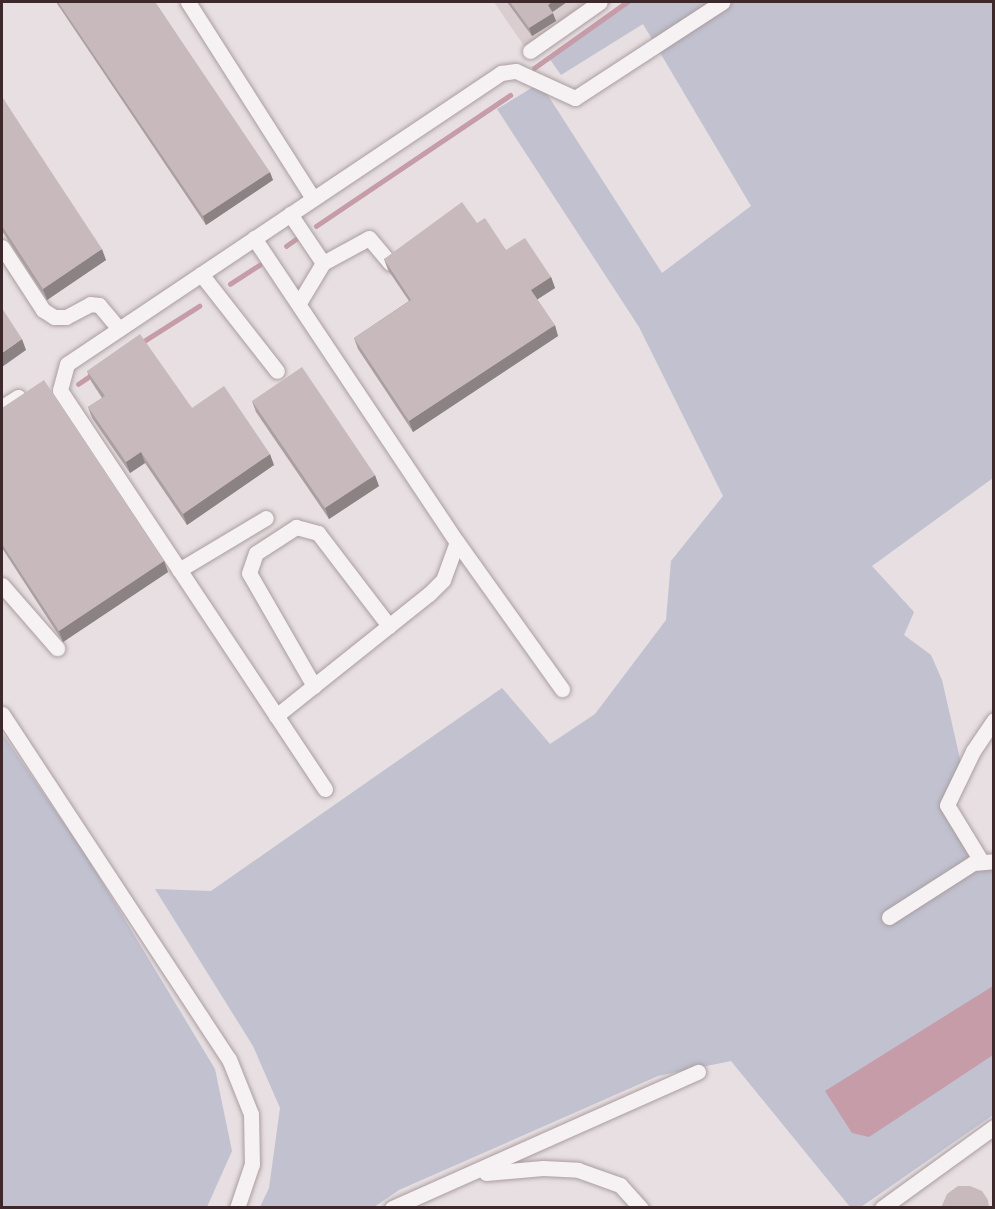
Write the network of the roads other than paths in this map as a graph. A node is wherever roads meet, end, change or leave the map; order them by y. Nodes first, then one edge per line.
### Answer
1 (188, 2) edge
2 (600, 2) edge
3 (722, 2) edge
4 (530, 51) dead end
5 (313, 198) junction
6 (290, 214) junction
7 (254, 238) junction
8 (2, 247) edge
9 (322, 263) junction
10 (390, 263) edge
11 (201, 274) junction
12 (299, 303) junction
13 (119, 329) junction
14 (277, 371) dead end
15 (18, 397) edge
16 (2, 407) edge
17 (266, 518) dead end
18 (457, 542) junction
19 (179, 570) junction
20 (2, 585) edge
21 (390, 626) junction
22 (57, 648) dead end
23 (314, 686) junction
24 (562, 689) dead end
25 (2, 714) edge
26 (276, 716) junction
27 (993, 720) edge
28 (325, 789) dead end
29 (987, 860) edge
30 (889, 916) dead end
31 (698, 1072) dead end
32 (993, 1127) edge
33 (471, 1175) junction
34 (237, 1208) edge
35 (393, 1208) edge
36 (641, 1208) edge
37 (882, 1208) edge

1 - 5 street
2 - 4 street
3 - 5 street
5 - 6 street
6 - 7 street
6 - 9 street
7 - 11 street
7 - 12 street
8 - 13 street
9 - 10 street
9 - 12 street
11 - 13 street
11 - 14 street
12 - 18 street
13 - 19 street
15 - 16 street
17 - 19 street
18 - 21 street
18 - 24 street
19 - 26 street
20 - 22 street
21 - 23 street
21 - 23 street
23 - 26 street
25 - 34 street
26 - 28 street
27 - 29 street
29 - 30 street
31 - 33 street
32 - 37 street
33 - 35 street
33 - 36 street

